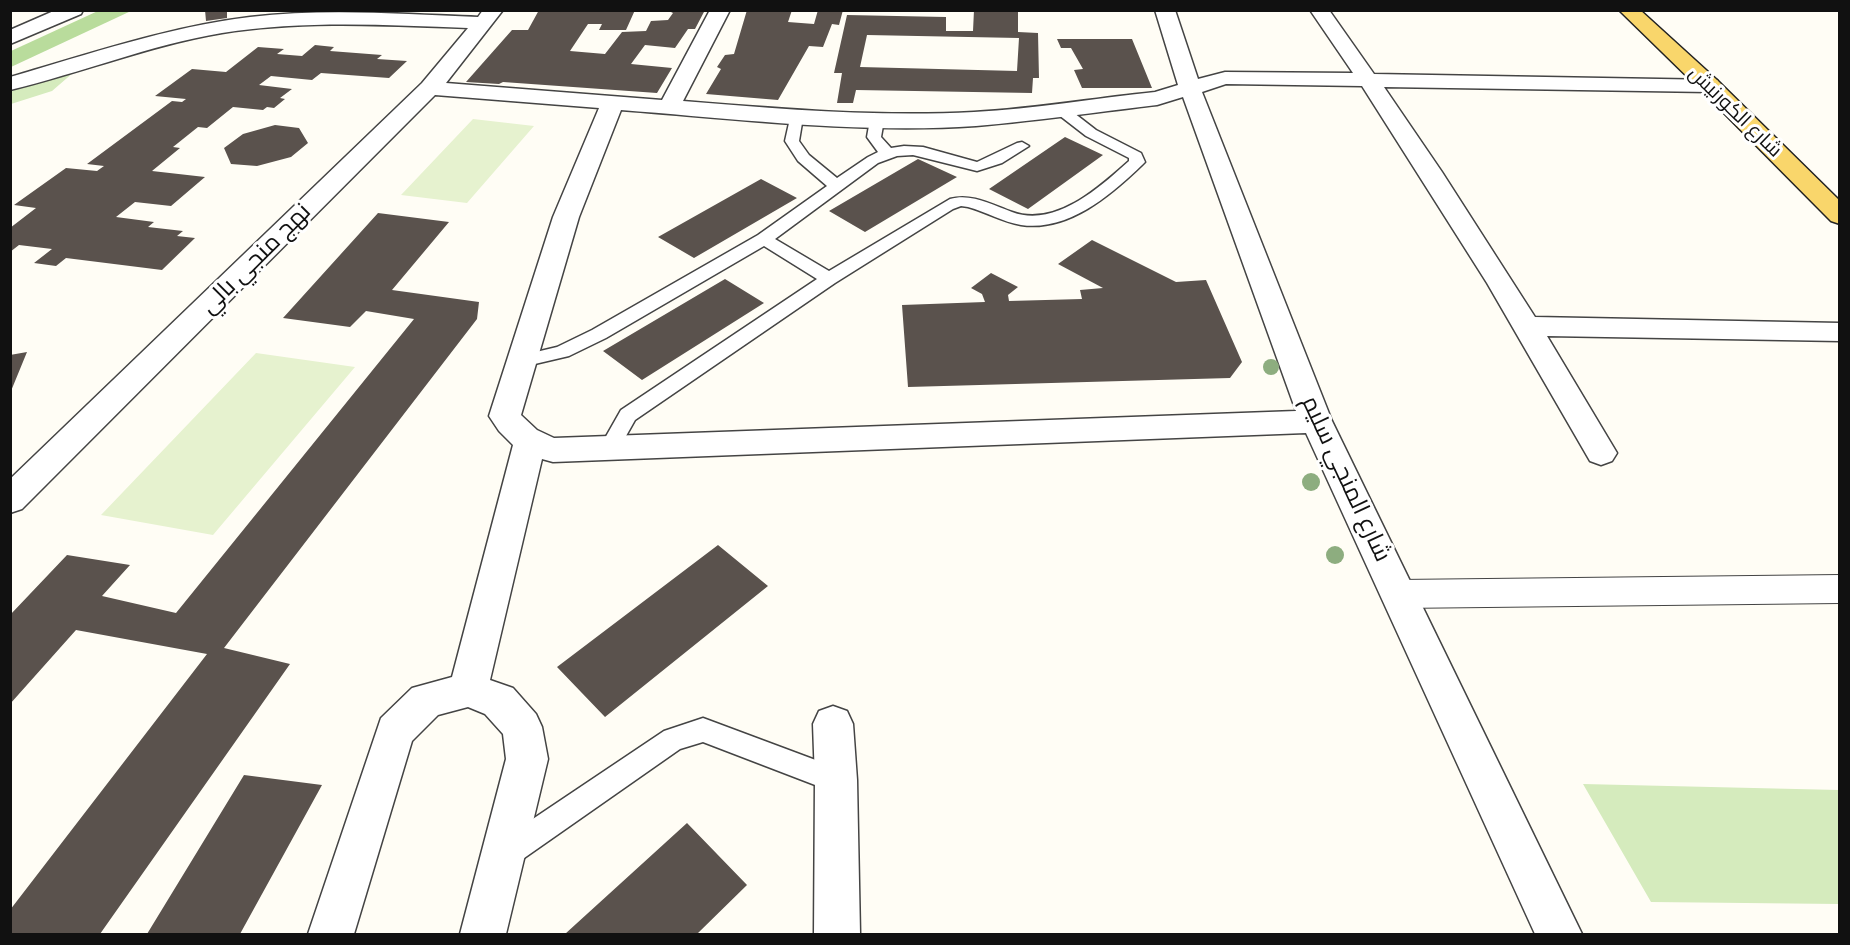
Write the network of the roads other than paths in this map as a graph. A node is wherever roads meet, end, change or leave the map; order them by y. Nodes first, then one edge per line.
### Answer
1 (74, 10) edge
2 (720, 10) edge
3 (1165, 10) edge
4 (1319, 10) edge
5 (1628, 10) edge
6 (488, 17) edge
7 (10, 38) edge
8 (1369, 80) junction
9 (10, 84) edge
10 (1709, 85) junction
11 (430, 88) junction
12 (1190, 88) junction
13 (613, 102) junction
14 (669, 107) junction
15 (1060, 109) junction
16 (796, 117) junction
17 (877, 120) junction
18 (1022, 146) dead end
19 (886, 154) junction
20 (837, 186) junction
21 (1839, 216) edge
22 (764, 239) junction
23 (829, 279) junction
24 (1528, 326) junction
25 (1839, 332) edge
26 (522, 361) junction
27 (1316, 421) junction
28 (530, 443) junction
29 (610, 447) junction
30 (1601, 453) dead end
31 (10, 500) edge
32 (1839, 589) edge
33 (1399, 594) junction
34 (468, 690) junction
35 (833, 724) dead end
36 (836, 780) junction
37 (502, 857) junction
38 (331, 934) edge
39 (483, 934) edge
40 (837, 934) edge
41 (1559, 934) edge

1 - 7 street
2 - 14 street
3 - 12 street, شارع المنجي سليم
4 - 8 street
5 - 10 main road, شارع الكورنيش
6 - 9 street
6 - 11 street, نهج منجي بالي
8 - 10 street
8 - 12 street
8 - 24 street
10 - 21 main road, شارع الكورنيش
11 - 13 street
11 - 31 street, نهج منجي بالي
12 - 15 street
12 - 27 street, شارع المنجي سليم
13 - 14 street
13 - 26 street
14 - 16 street
15 - 17 street
15 - 23 lane
16 - 17 street
16 - 20 lane
17 - 19 lane
18 - 19 lane
19 - 20 lane
20 - 22 lane
22 - 23 lane
22 - 26 lane
23 - 29 lane
24 - 25 street
24 - 30 street
26 - 28 street
27 - 29 street
27 - 33 street, شارع المنجي سليم
28 - 29 street
28 - 34 street
32 - 33 street
33 - 41 street, شارع المنجي سليم
34 - 37 street
34 - 38 street
35 - 36 street
36 - 37 lane
36 - 40 street
37 - 39 street

